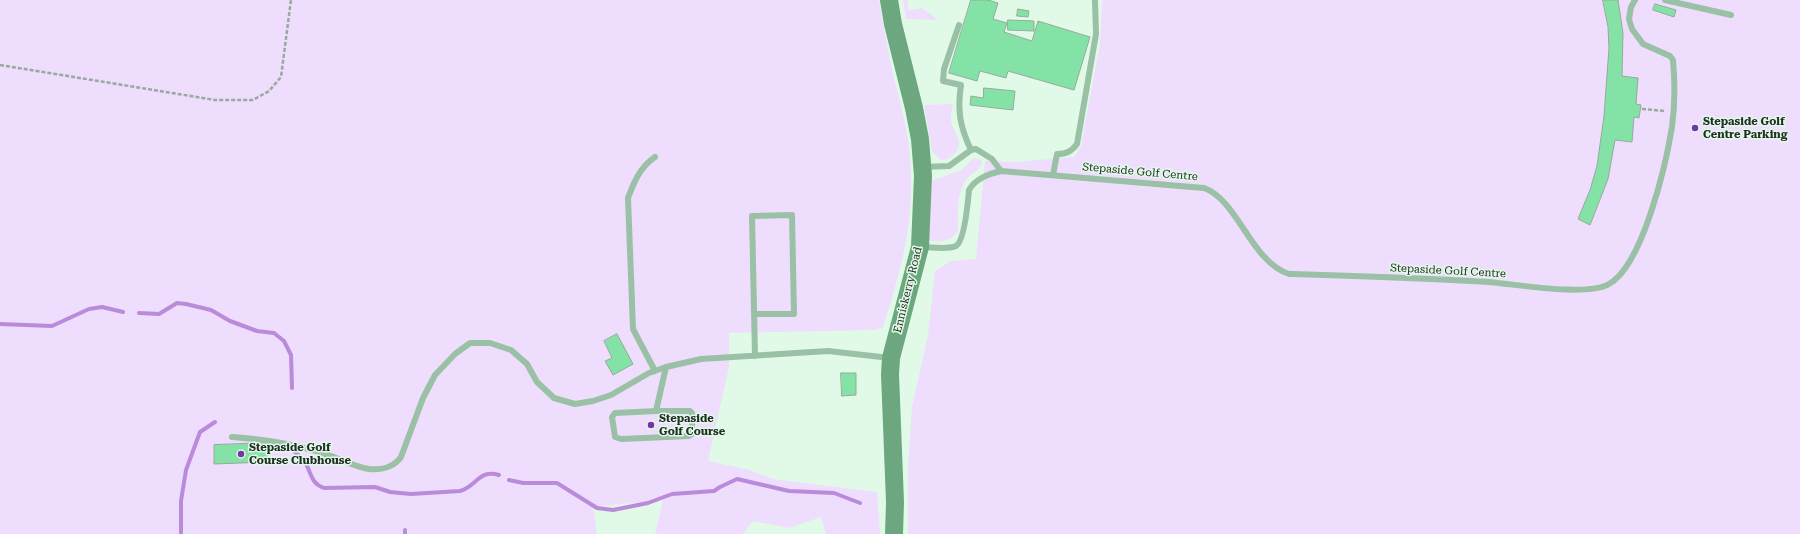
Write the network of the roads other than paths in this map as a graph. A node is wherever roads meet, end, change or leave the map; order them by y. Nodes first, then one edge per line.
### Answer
1 (889, 0) edge
2 (1095, 0) edge
3 (1635, 0) edge
4 (1665, 0) edge
5 (1732, 15) dead end
6 (959, 25) dead end
7 (971, 150) junction
8 (655, 157) dead end
9 (922, 168) junction
10 (1001, 171) junction
11 (1053, 175) junction
12 (920, 247) junction
13 (754, 314) junction
14 (755, 356) junction
15 (891, 358) junction
16 (666, 367) junction
17 (655, 371) junction
18 (656, 411) junction
19 (232, 437) dead end
20 (894, 534) edge

1 - 9 main road, Enniskerry Road
2 - 11 lane
3 - 11 lane, Stepaside Golf Centre
4 - 5 lane
6 - 7 lane
7 - 9 lane
7 - 10 lane
8 - 17 lane
9 - 12 main road, Enniskerry Road
10 - 11 lane, Stepaside Golf Centre
10 - 12 lane
12 - 15 main road, Enniskerry Road
13 - 13 lane
13 - 14 lane
14 - 15 lane
14 - 16 lane
15 - 20 main road, Enniskerry Road
16 - 17 lane
16 - 18 lane
17 - 19 lane
18 - 18 lane

